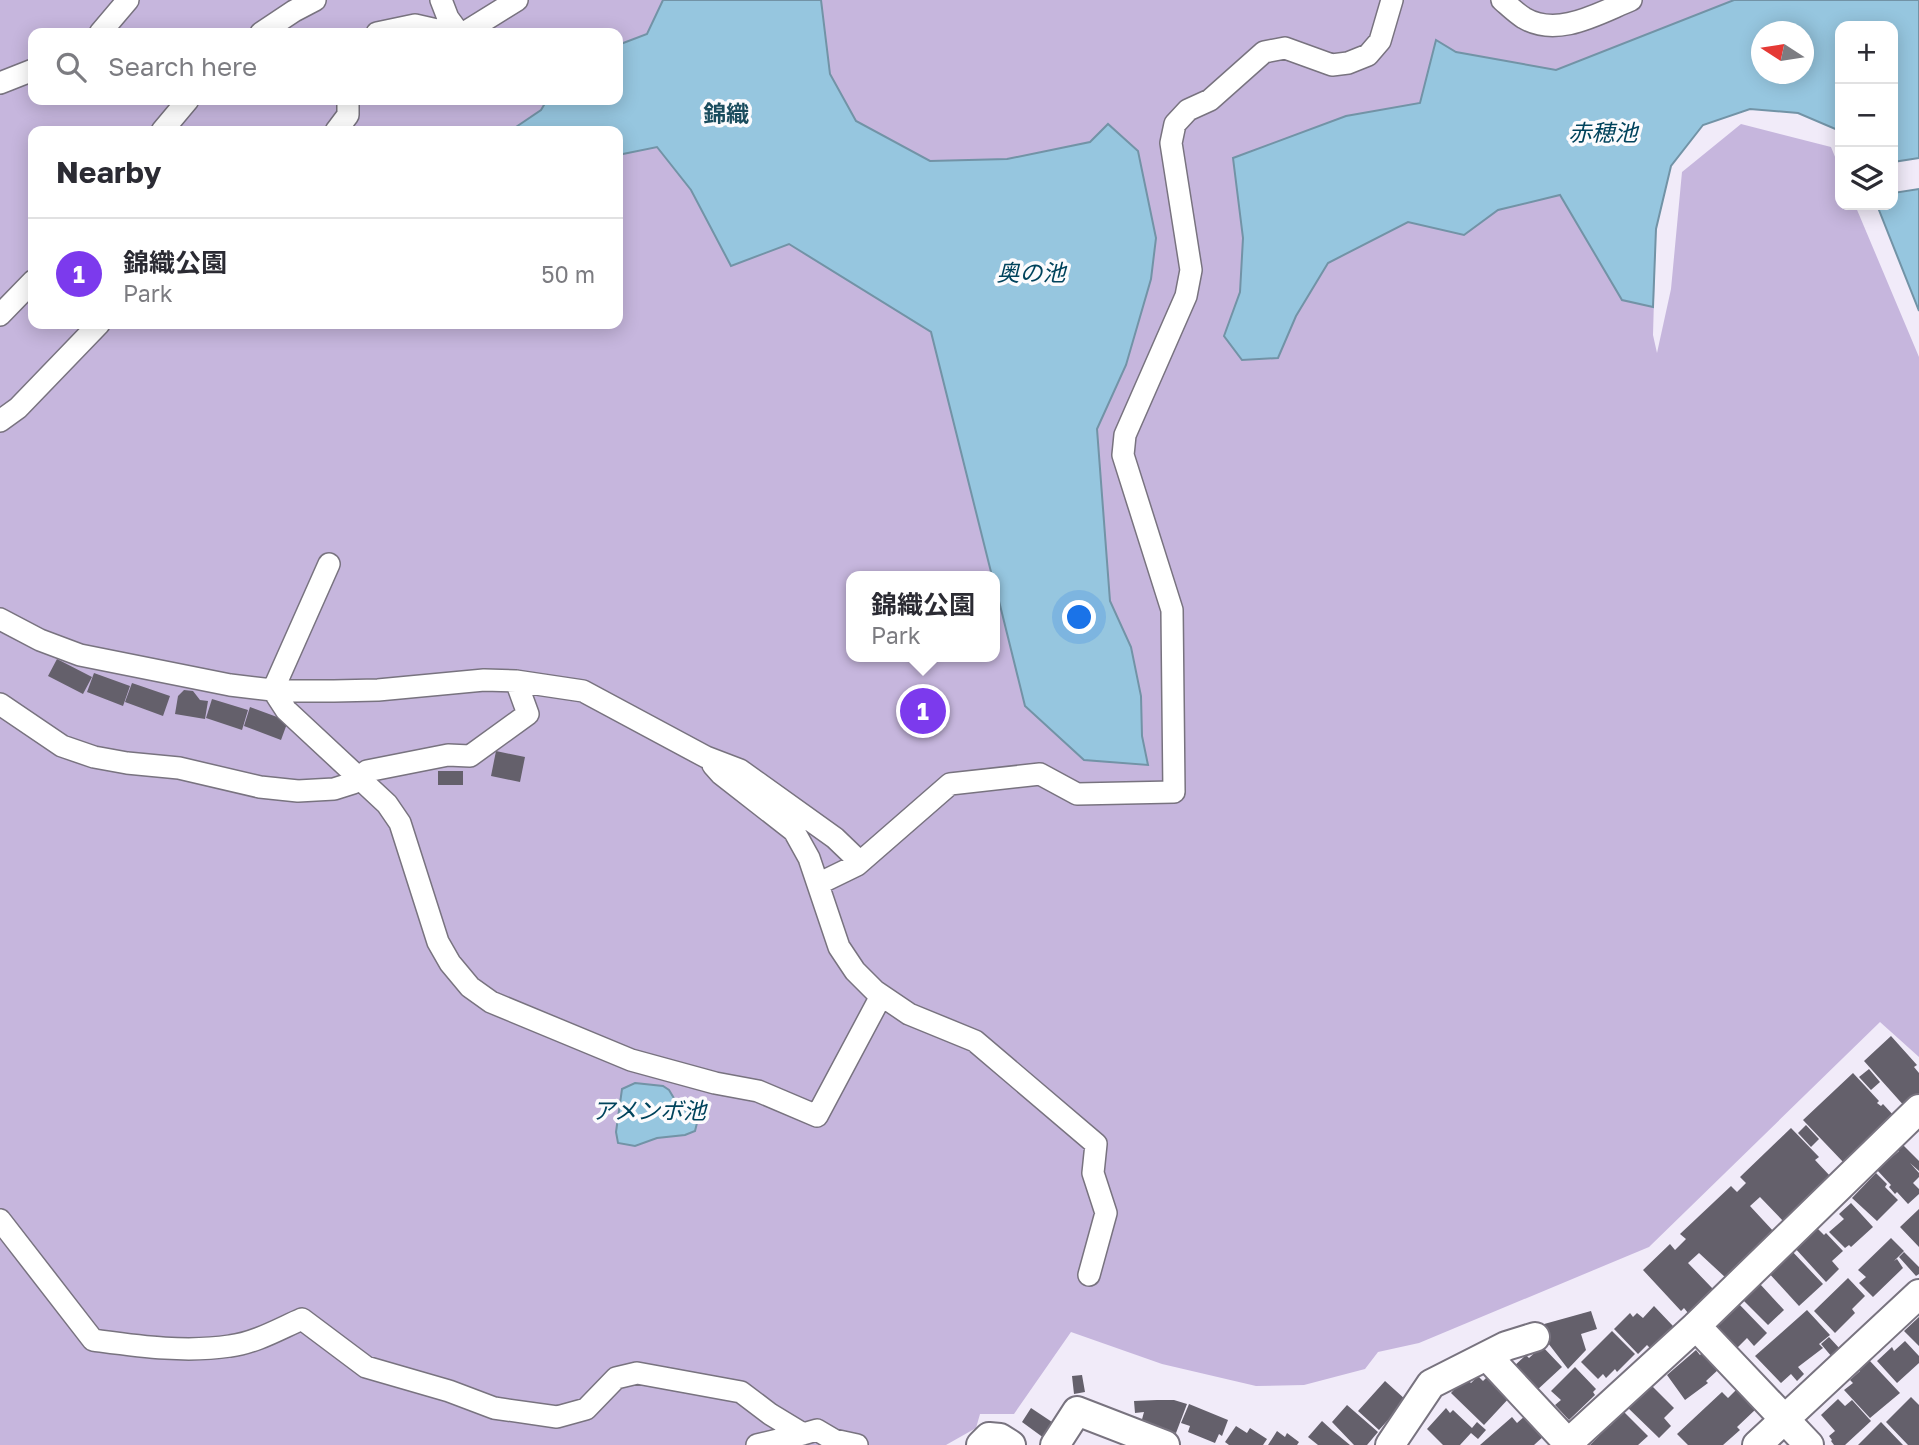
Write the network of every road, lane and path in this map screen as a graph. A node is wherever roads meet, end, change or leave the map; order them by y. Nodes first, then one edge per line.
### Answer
1 (128, 0) edge
2 (315, 0) edge
3 (441, 0) edge
4 (517, 0) edge
5 (1392, 0) edge
6 (1502, 0) edge
7 (1631, 0) edge
8 (104, 28) edge
9 (268, 28) edge
10 (401, 28) edge
11 (428, 28) edge
12 (455, 28) edge
13 (472, 28) edge
14 (28, 72) edge
15 (0, 83) edge
16 (184, 105) edge
17 (348, 105) edge
18 (166, 126) edge
19 (340, 126) edge
20 (28, 286) edge
21 (0, 315) edge
22 (94, 329) edge
23 (0, 421) edge
24 (329, 564) dead end
25 (0, 619) edge
26 (516, 681) junction
27 (273, 690) junction
28 (0, 704) edge
29 (706, 757) junction
30 (359, 778) junction
31 (860, 862) junction
32 (818, 884) junction
33 (881, 996) junction
34 (1919, 1109) edge
35 (0, 1220) edge
36 (1089, 1276) dead end
37 (1919, 1294) edge
38 (1696, 1326) junction
39 (1535, 1337) dead end
40 (1487, 1356) junction
41 (1785, 1419) junction
42 (803, 1434) junction
43 (1567, 1444) edge
44 (757, 1445) edge
45 (857, 1445) edge
46 (981, 1445) edge
47 (1011, 1445) edge
48 (1055, 1445) edge
49 (1165, 1445) edge
50 (1390, 1445) edge
51 (1757, 1445) edge
52 (1809, 1445) edge

1 - 8 street
2 - 9 street
3 - 12 street
4 - 13 street
5 - 31 street
6 - 7 street
10 - 11 street
14 - 15 street
16 - 18 street
17 - 19 street
20 - 21 street
22 - 23 street
24 - 27 street
25 - 27 street
26 - 27 street
26 - 29 street
26 - 30 street
27 - 30 street
28 - 30 street
29 - 31 street
29 - 32 street
30 - 33 street
31 - 32 street
32 - 33 street
33 - 36 street
34 - 38 street
35 - 42 street
37 - 41 street
38 - 41 street
38 - 43 street
39 - 40 street
40 - 43 street
40 - 50 street
41 - 51 street
41 - 52 street
42 - 44 street
42 - 45 street
46 - 47 street
48 - 49 street

